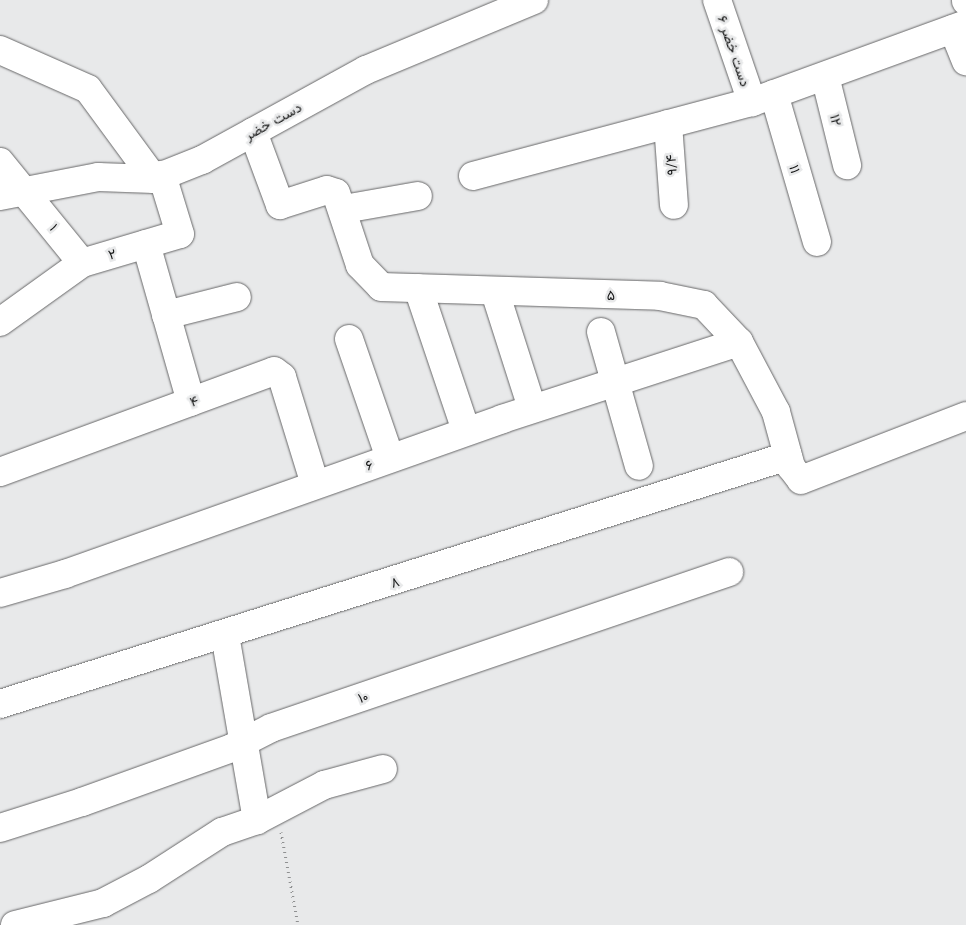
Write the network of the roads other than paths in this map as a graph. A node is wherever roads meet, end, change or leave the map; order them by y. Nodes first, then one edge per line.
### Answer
1 (534, 0) edge
2 (717, 0) edge
3 (960, 27) edge
4 (0, 50) edge
5 (966, 62) edge
6 (825, 76) junction
7 (763, 98) junction
8 (668, 124) junction
9 (253, 132) junction
10 (0, 162) edge
11 (847, 165) dead end
12 (473, 176) dead end
13 (158, 177) junction
14 (13, 194) edge
15 (418, 196) dead end
16 (674, 205) dead end
17 (344, 209) junction
18 (817, 242) dead end
19 (146, 244) junction
20 (82, 263) junction
21 (418, 288) junction
22 (495, 292) junction
23 (237, 297) dead end
24 (166, 315) junction
25 (0, 322) edge
26 (601, 332) dead end
27 (349, 339) dead end
28 (739, 342) junction
29 (614, 381) junction
30 (190, 402) junction
31 (532, 408) junction
32 (966, 416) edge
33 (466, 432) junction
34 (788, 456) junction
35 (390, 458) junction
36 (639, 466) dead end
37 (0, 472) edge
38 (315, 484) junction
39 (729, 572) dead end
40 (0, 593) edge
41 (224, 635) junction
42 (0, 704) edge
43 (243, 742) junction
44 (383, 769) dead end
45 (267, 815) junction
46 (0, 828) edge
47 (15, 925) edge

1 - 9 street, دست خضر
2 - 7 street, دست خضر ۶
3 - 5 street
3 - 6 street
4 - 13 street
6 - 7 street
6 - 11 street, ۱۲
7 - 8 street
7 - 18 street, ۱۱
8 - 12 street
8 - 16 street, ۹/۴
9 - 13 street, دست خضر
9 - 17 street, ۵
10 - 14 street
13 - 14 street, دست خضر
13 - 19 street, ۲
14 - 20 street, ۱
15 - 17 street
17 - 21 street, ۵
19 - 20 street, ۲
19 - 24 street
20 - 25 street, ۲
21 - 22 street, ۵
21 - 33 street
22 - 28 street, ۵
22 - 31 street
23 - 24 street
24 - 30 street
26 - 29 street
27 - 35 street
28 - 29 street, ۶
28 - 34 street, ۵
29 - 31 street, ۶
29 - 36 street
30 - 37 street, ۴
30 - 38 street, ۴
31 - 33 street, ۶
32 - 34 street, ۵
33 - 35 street, ۶
34 - 41 street, ۸
35 - 38 street, ۶
38 - 40 street, ۶
39 - 43 street, ۱۰
41 - 42 street, ۸
41 - 43 street
43 - 45 street
43 - 46 street, ۱۰
44 - 45 street
45 - 47 street

